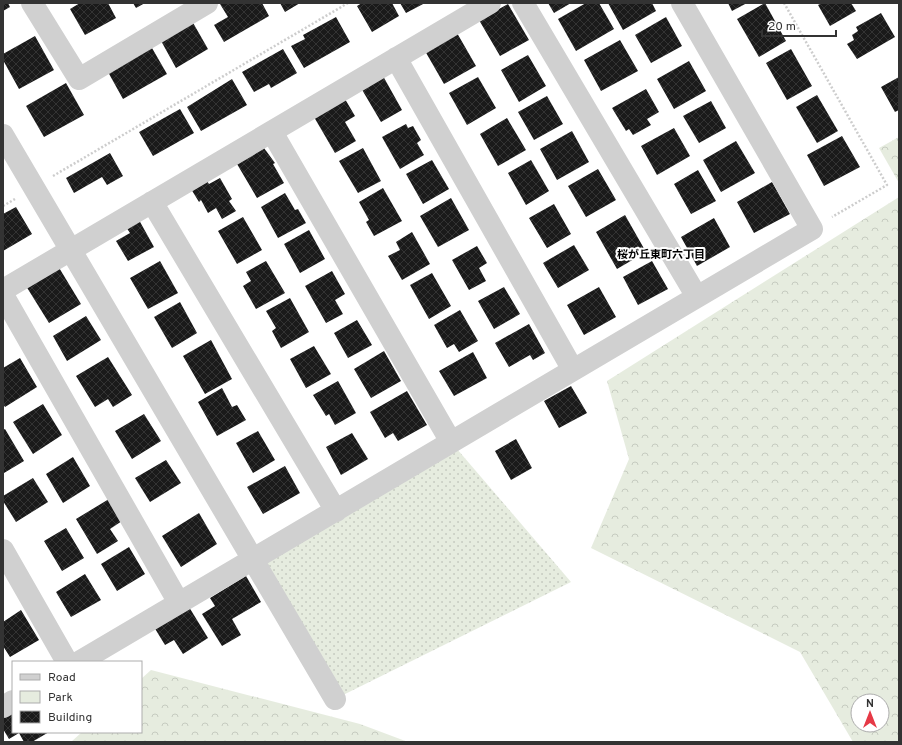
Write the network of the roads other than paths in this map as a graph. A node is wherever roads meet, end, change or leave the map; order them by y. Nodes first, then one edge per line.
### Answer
1 (32, 3) edge
2 (490, 3) edge
3 (523, 3) edge
4 (682, 3) edge
5 (201, 5) edge
6 (396, 58) junction
7 (272, 132) junction
8 (3, 134) edge
9 (152, 202) junction
10 (71, 250) junction
11 (3, 290) edge
12 (3, 295) edge
13 (697, 297) junction
14 (573, 370) junction
15 (451, 442) junction
16 (336, 510) junction
17 (3, 550) edge
18 (254, 559) junction
19 (179, 603) junction
20 (66, 661) edge
21 (81, 661) edge
22 (335, 699) dead end
23 (12, 702) edge
24 (3, 707) edge

1 - 5 street
2 - 6 street
3 - 13 street
4 - 13 street
6 - 7 street
6 - 14 street
7 - 9 street
7 - 15 street
8 - 10 street
9 - 10 street
9 - 16 street
10 - 11 street
10 - 18 street
12 - 19 street
13 - 14 street
14 - 15 street
15 - 16 street
16 - 18 street
17 - 20 street
18 - 19 street
18 - 22 street
19 - 21 street
23 - 24 street

